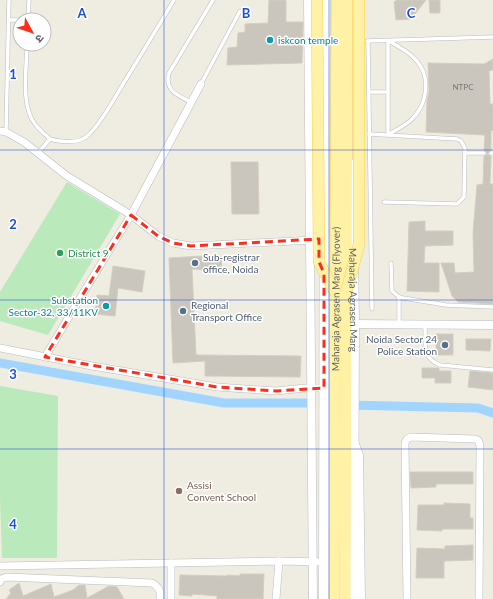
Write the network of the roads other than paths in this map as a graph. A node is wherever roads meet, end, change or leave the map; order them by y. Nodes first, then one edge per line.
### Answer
1 (9, 0) edge
2 (29, 0) edge
3 (174, 0) edge
4 (213, 0) edge
5 (308, 0) edge
6 (317, 0) edge
7 (324, 0) edge
8 (337, 0) edge
9 (347, 0) edge
10 (350, 0) edge
11 (359, 0) edge
12 (240, 11) dead end
13 (28, 12) edge
14 (9, 20) joint
15 (493, 37) edge
16 (368, 41) junction
17 (388, 41) junction
18 (356, 42) dead end
19 (27, 52) edge
20 (201, 84) joint
21 (369, 92) junction
22 (388, 92) junction
23 (191, 102) junction
24 (3, 131) edge
25 (369, 134) junction
26 (388, 135) junction
27 (50, 140) junction
28 (38, 153) junction
29 (465, 153) junction
30 (484, 153) dead end
31 (384, 202) dead end
32 (131, 215) junction
33 (324, 239) junction
34 (310, 240) junction
35 (391, 263) dead end
36 (341, 294) junction
37 (399, 297) junction
38 (493, 307) edge
39 (372, 309) dead end
40 (354, 324) junction
41 (399, 324) junction
42 (425, 324) junction
43 (493, 325) edge
44 (0, 348) edge
45 (46, 357) junction
46 (493, 370) edge
47 (311, 388) junction
48 (324, 389) junction
49 (353, 440) junction
50 (279, 561) junction
51 (313, 561) junction
52 (325, 562) junction
53 (171, 564) junction
54 (0, 566) edge
55 (0, 582) edge
56 (160, 599) edge
57 (171, 599) edge
58 (276, 599) edge
59 (313, 599) edge
60 (324, 599) edge
61 (334, 599) edge
62 (345, 599) edge
63 (353, 599) edge
64 (361, 599) edge
65 (407, 599) edge
66 (479, 599) edge

1 - 14 lane
2 - 13 lane
3 - 27 lane
4 - 23 lane
5 - 34 street
6 - 36 main road, bridge
7 - 33 main road
8 - 36 main road, Maharaja Agrasen Marg (Flyover)
9 - 36 main road, Maharaja Agrasen Marg (Flyover), bridge
10 - 40 main road, Maharaja Agrasen Marg
11 - 36 main road, bridge
12 - 20 lane
14 - 24 lane
15 - 17 lane
16 - 17 lane
16 - 18 lane
16 - 21 lane
17 - 22 lane
17 - 26 lane
19 - 27 lane
20 - 23 street
21 - 22 lane
21 - 25 lane
22 - 26 lane
23 - 32 street
24 - 28 street
25 - 26 lane
25 - 39 lane
26 - 29 lane
27 - 28 lane
28 - 32 street
29 - 30 lane
29 - 31 lane
32 - 34 street
32 - 45 street
33 - 34 street
33 - 48 main road
34 - 47 street
35 - 37 lane
36 - 61 main road, Maharaja Agrasen Marg (Flyover)
36 - 62 main road, Maharaja Agrasen Marg (Flyover)
37 - 38 lane
37 - 41 lane
40 - 41 street
40 - 49 main road, Maharaja Agrasen Marg
41 - 42 street
42 - 43 street
42 - 46 lane
44 - 45 street
45 - 47 street
47 - 48 street
47 - 51 street
48 - 52 main road
49 - 63 main road, Maharaja Agrasen Marg
49 - 64 street
50 - 51 street
50 - 53 street
50 - 58 street
51 - 52 street
51 - 59 street
52 - 60 main road
53 - 54 street
53 - 57 street
55 - 56 street
65 - 66 street

